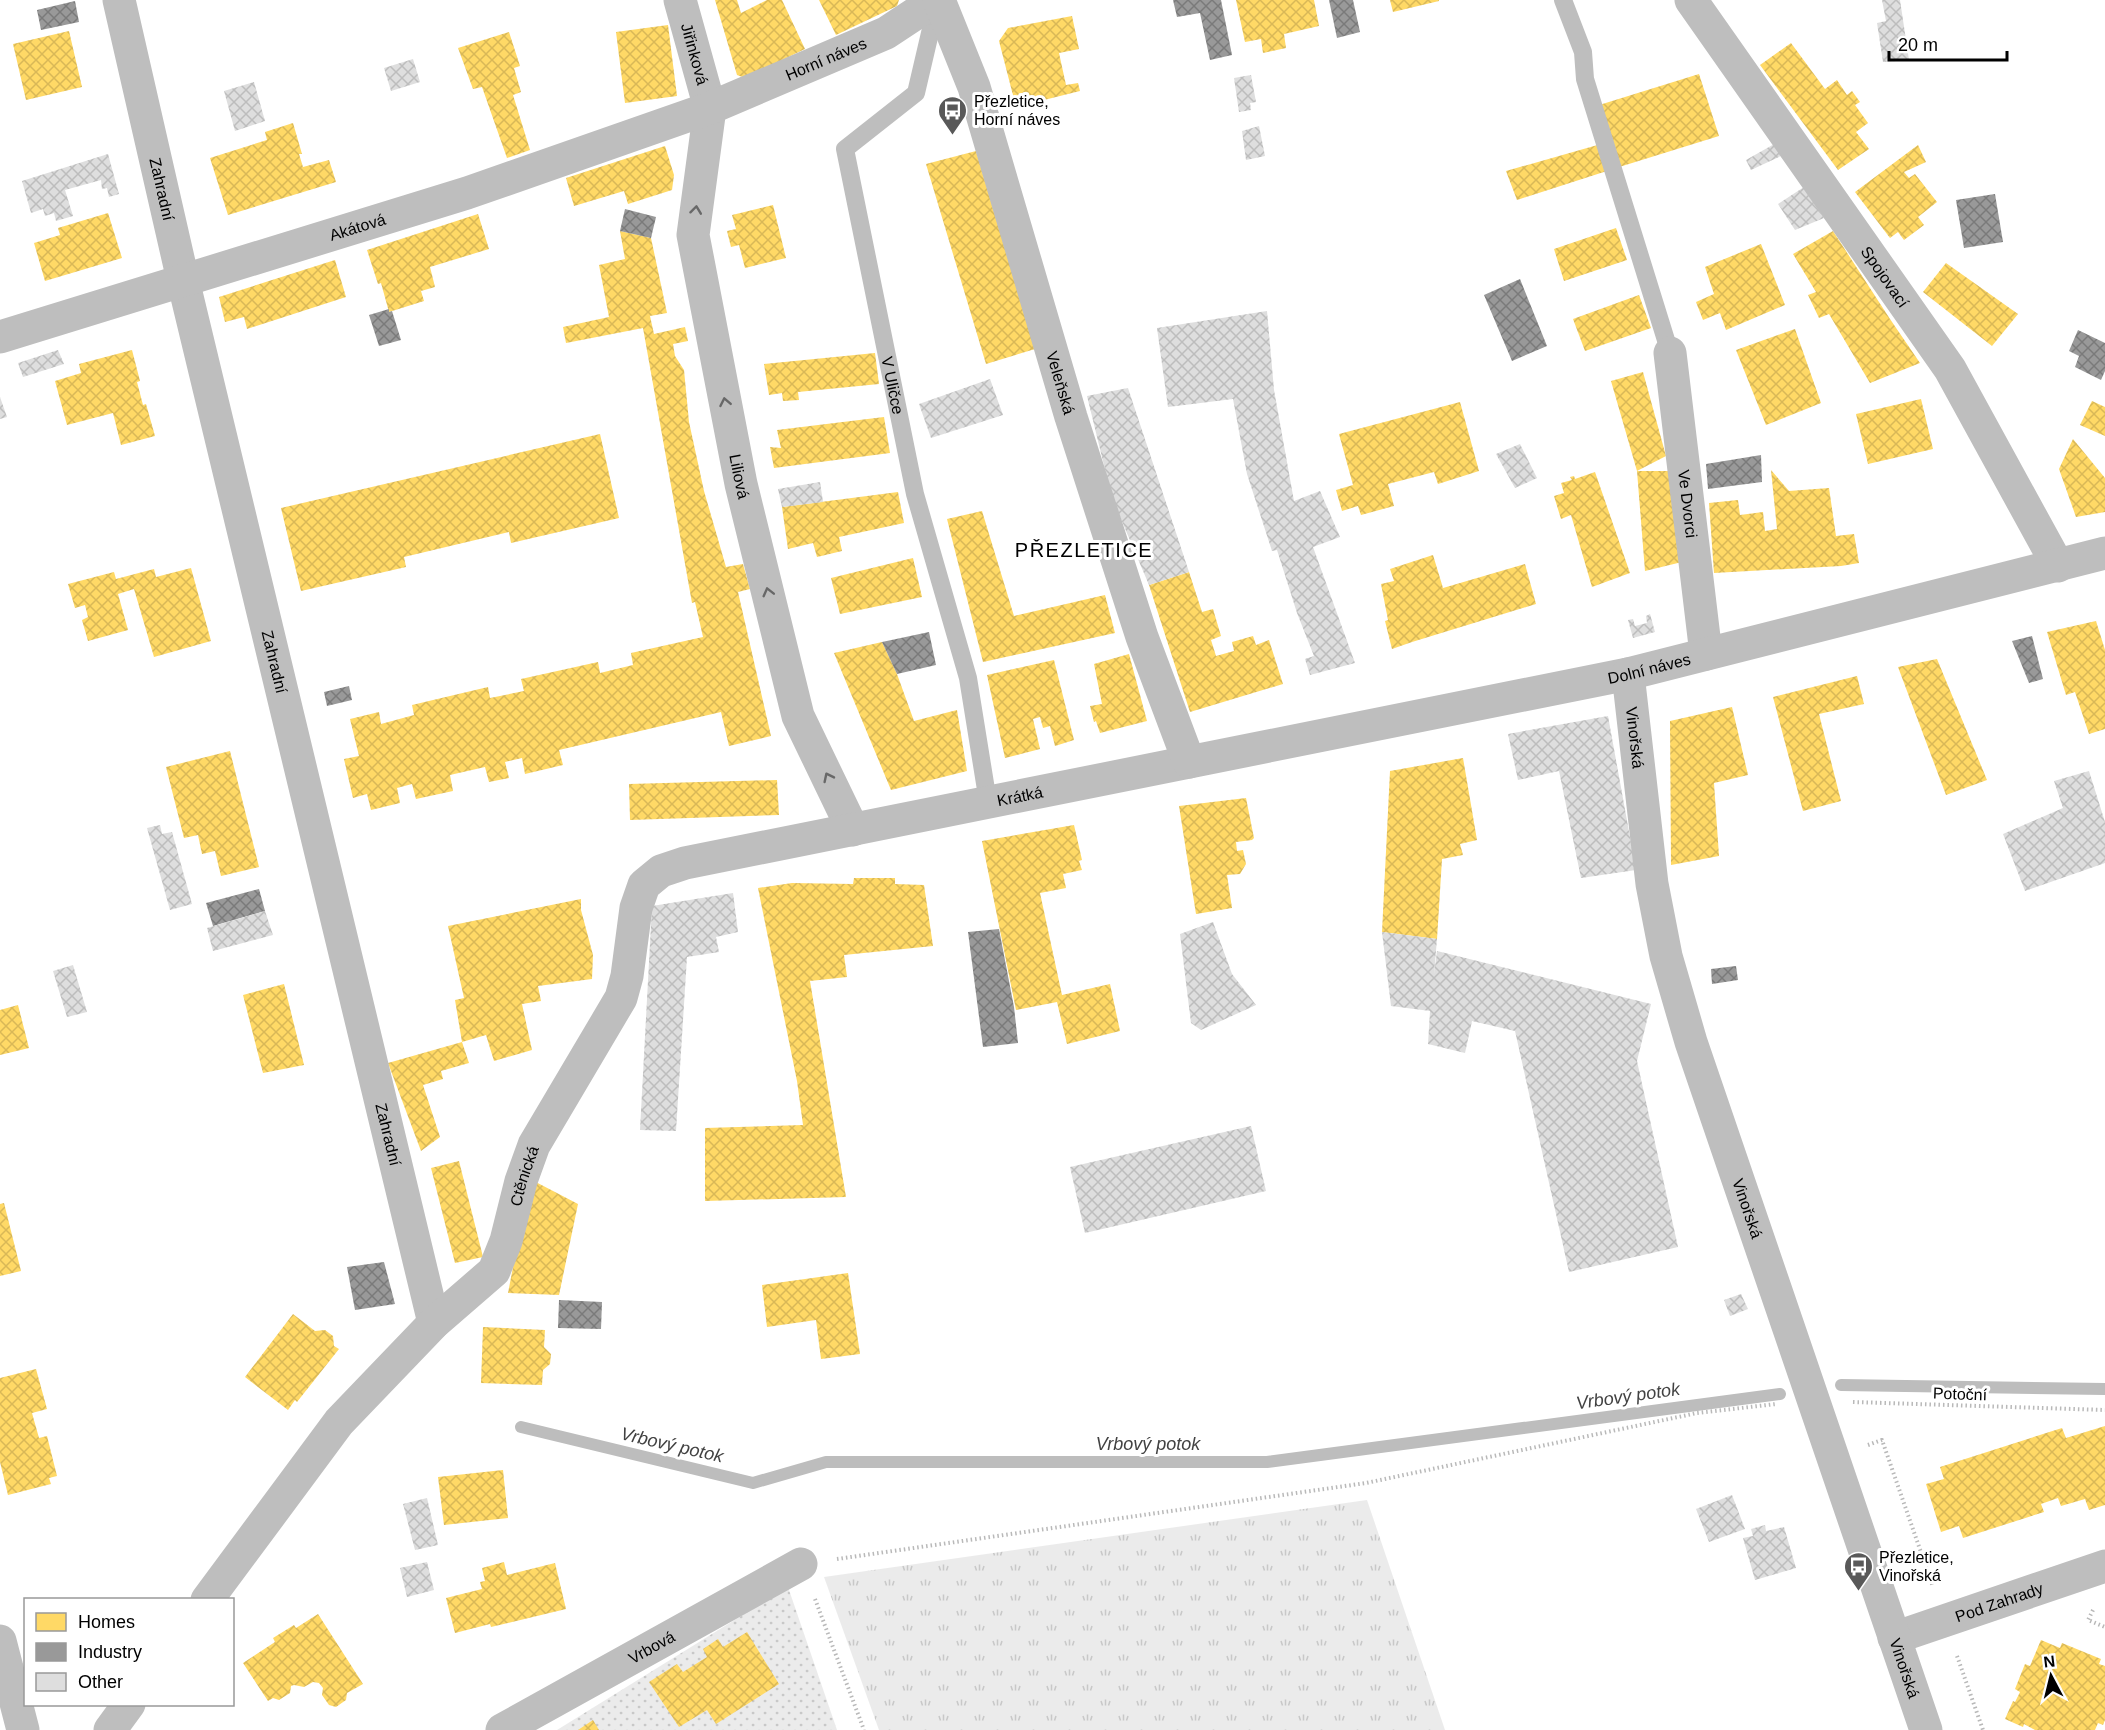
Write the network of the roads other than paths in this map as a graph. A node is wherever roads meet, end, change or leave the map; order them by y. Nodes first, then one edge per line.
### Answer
1 (119, 0) edge
2 (680, 0) edge
3 (938, 0) edge
4 (1563, 0) edge
5 (1691, 0) edge
6 (710, 108) junction
7 (183, 280) junction
8 (0, 337) edge
9 (1670, 353) joint
10 (2105, 553) edge
11 (2058, 566) junction
12 (1706, 654) junction
13 (1628, 674) junction
14 (1189, 762) junction
15 (988, 802) junction
16 (853, 830) junction
17 (434, 1323) junction
18 (801, 1564) road end
19 (2105, 1566) edge
20 (208, 1598) edge
21 (1894, 1638) junction
22 (0, 1641) edge
23 (128, 1706) edge
24 (23, 1730) edge
25 (110, 1730) edge
26 (502, 1730) edge
27 (1926, 1730) edge

1 - 7 street, Zahradní
2 - 6 street, Jiřinková
3 - 6 street, Horní náves
3 - 14 street, Veleňská
3 - 15 lane, V Uličce
4 - 9 lane
5 - 11 street, Spojovací
6 - 7 street, Akátová
16 -> 6 street, Liliová
7 - 8 street, Akátová
7 - 17 street, Zahradní
9 - 12 street, Ve Dvorci
10 - 11 street, Dolní náves
11 - 12 street, Dolní náves
12 - 13 street, Dolní náves
13 - 14 street, Dolní náves
13 - 21 street, Vinořská
14 - 15 street, Krátká
15 - 16 street, Krátká
16 - 17 street, Ctěnická
17 - 20 street, Ctěnická
18 - 26 street, Vrbová
19 - 21 street, Pod Zahrady
21 - 27 street, Vinořská
22 - 24 street
23 - 25 street

